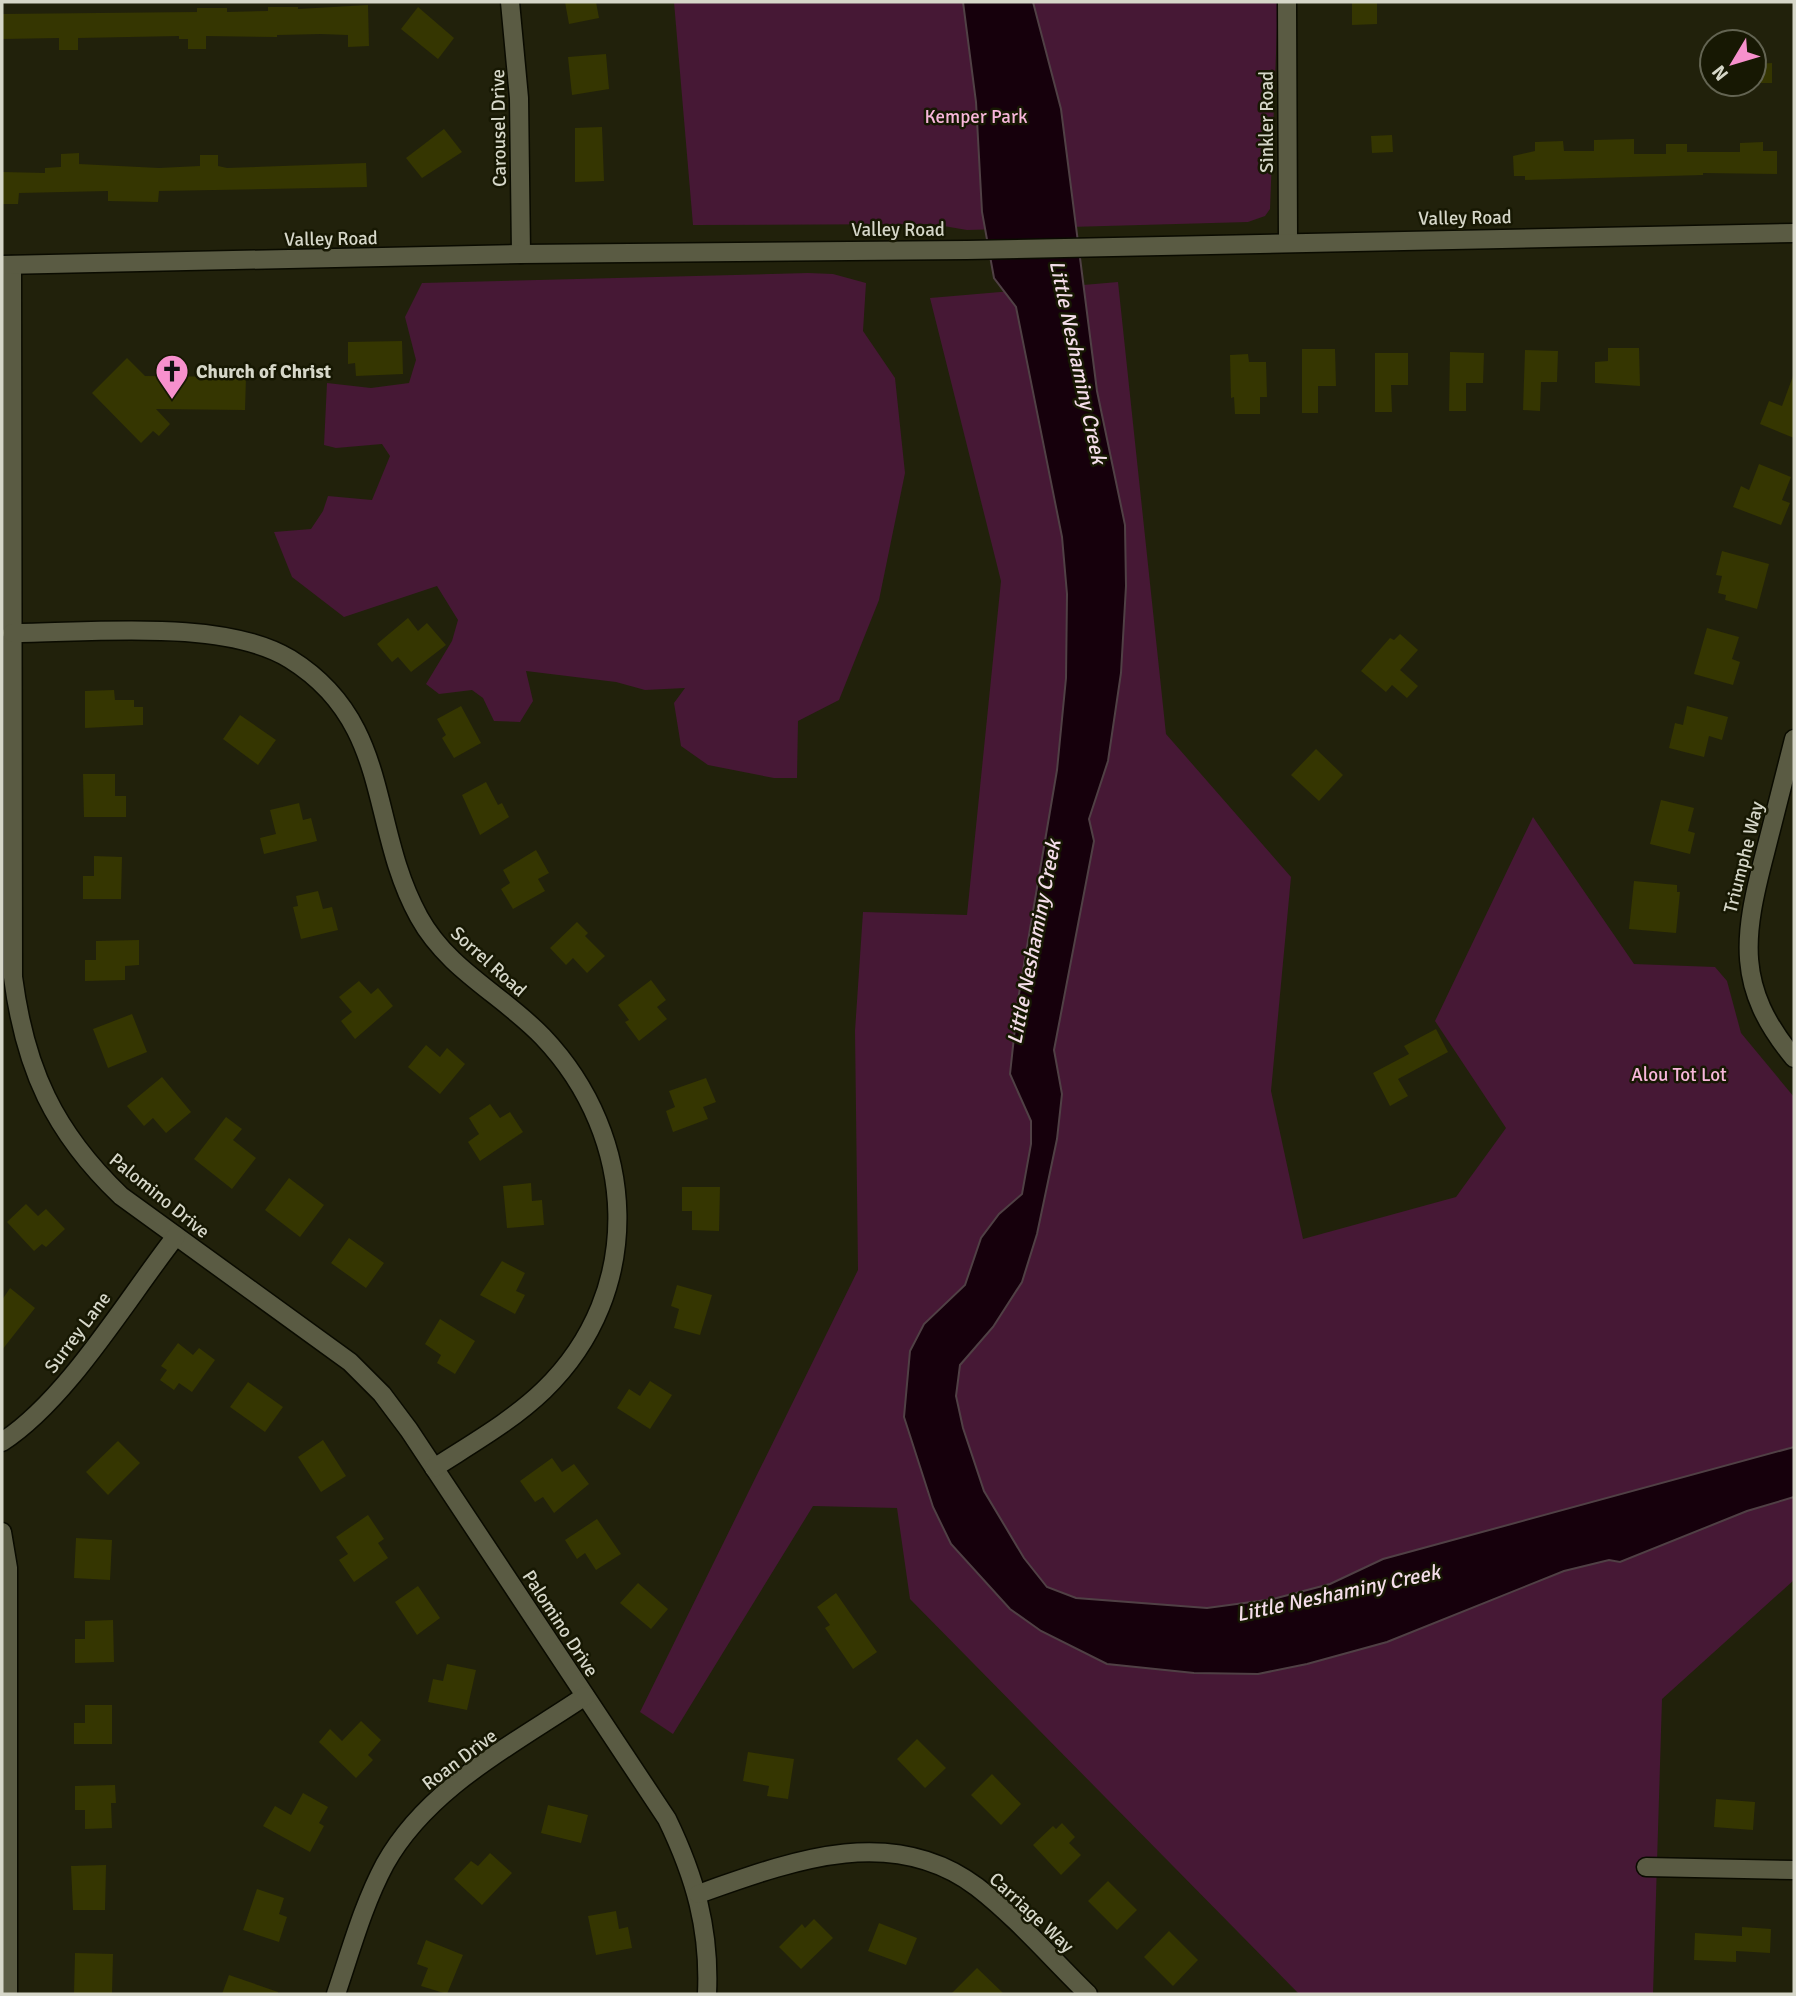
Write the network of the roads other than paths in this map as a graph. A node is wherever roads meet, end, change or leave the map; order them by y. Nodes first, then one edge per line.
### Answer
1 (510, 2) edge
2 (1287, 2) edge
3 (1794, 233) edge
4 (1288, 241) junction
5 (521, 254) junction
6 (7, 265) edge
7 (12, 633) junction
8 (1794, 739) edge
9 (1794, 1058) edge
10 (176, 1236) junction
11 (2, 1442) edge
12 (434, 1468) junction
13 (2, 1532) edge
14 (584, 1696) junction
15 (1646, 1867) dead end
16 (1794, 1870) edge
17 (698, 1894) junction
18 (8, 1994) edge
19 (336, 1994) edge
20 (707, 1994) edge
21 (1088, 1994) edge

1 - 5 street, Carousel Drive
2 - 4 street, Sinkler Road
3 - 4 street, Valley Road
4 - 5 street, Valley Road
5 - 6 street, Valley Road
6 - 7 street, Palomino Drive
7 - 10 street, Palomino Drive
7 - 12 street, Sorrel Road
8 - 9 street, Triumphe Way
10 - 11 street, Surrey Lane
10 - 12 street, Palomino Drive
12 - 14 street, Palomino Drive
13 - 18 street
14 - 17 street, Palomino Drive
14 - 19 street, Roan Drive
15 - 16 street
17 - 20 street, Palomino Drive
17 - 21 street, Carriage Way

